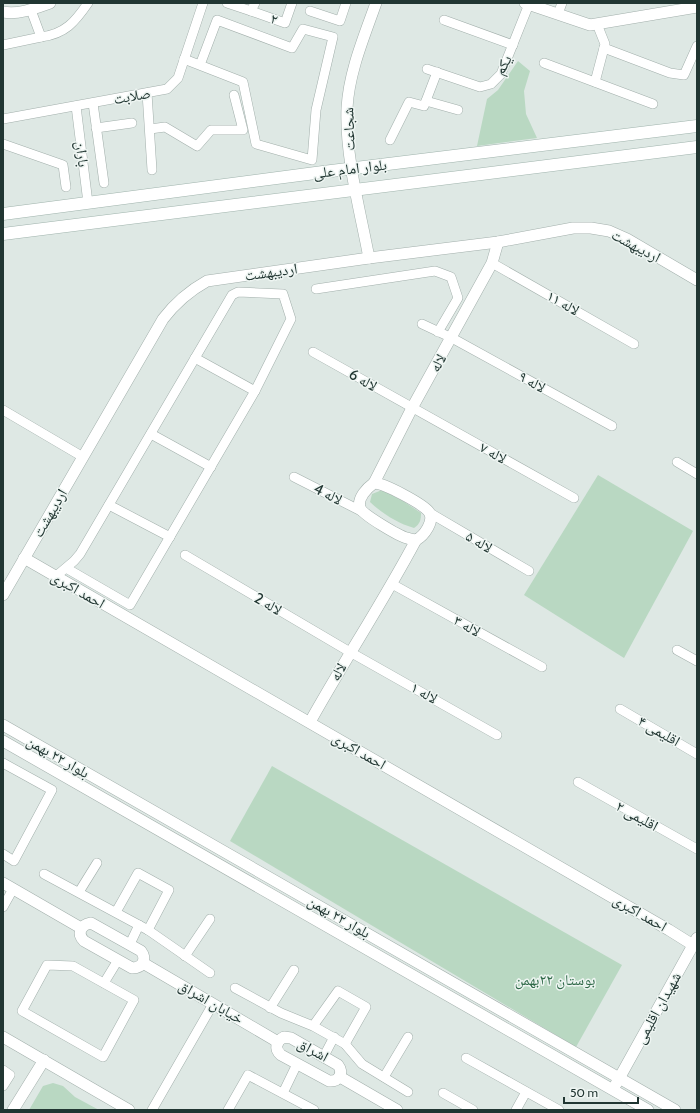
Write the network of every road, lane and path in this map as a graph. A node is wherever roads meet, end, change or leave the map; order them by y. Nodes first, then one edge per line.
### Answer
1 (50, 3) edge
2 (88, 3) edge
3 (203, 3) edge
4 (227, 3) edge
5 (292, 3) edge
6 (346, 3) edge
7 (376, 3) edge
8 (562, 3) edge
9 (527, 4) edge
10 (253, 7) edge
11 (697, 7) edge
12 (31, 10) junction
13 (310, 11) dead end
14 (3, 12) edge
15 (558, 14) junction
16 (444, 20) dead end
17 (597, 24) junction
18 (41, 37) junction
19 (3, 45) edge
20 (513, 45) junction
21 (697, 46) edge
22 (604, 48) junction
23 (184, 59) junction
24 (544, 62) dead end
25 (200, 65) junction
26 (427, 69) dead end
27 (437, 72) junction
28 (595, 82) junction
29 (147, 93) junction
30 (234, 95) dead end
31 (426, 101) junction
32 (93, 103) junction
33 (653, 104) dead end
34 (76, 106) junction
35 (458, 110) dead end
36 (3, 119) edge
37 (132, 123) dead end
38 (697, 126) edge
39 (96, 128) junction
40 (150, 129) junction
41 (390, 140) dead end
42 (3, 144) edge
43 (697, 147) edge
44 (352, 169) junction
45 (152, 170) dead end
46 (104, 182) dead end
47 (66, 187) dead end
48 (356, 190) junction
49 (88, 203) junction
50 (3, 214) edge
51 (3, 234) edge
52 (498, 242) junction
53 (369, 258) junction
54 (492, 263) junction
55 (697, 280) edge
56 (316, 289) dead end
57 (422, 324) dead end
58 (438, 332) junction
59 (452, 338) junction
60 (634, 344) dead end
61 (313, 352) dead end
62 (196, 358) junction
63 (255, 391) junction
64 (412, 408) junction
65 (3, 410) edge
66 (612, 426) dead end
67 (151, 434) junction
68 (83, 457) junction
69 (678, 462) dead end
70 (211, 467) junction
71 (697, 474) edge
72 (294, 477) dead end
73 (374, 483) junction
74 (574, 498) dead end
75 (110, 505) junction
76 (361, 511) junction
77 (430, 513) junction
78 (170, 537) junction
79 (416, 540) junction
80 (185, 555) dead end
81 (24, 558) junction
82 (66, 568) junction
83 (529, 571) dead end
84 (55, 577) junction
85 (392, 584) junction
86 (3, 595) edge
87 (677, 650) dead end
88 (350, 652) junction
89 (697, 661) edge
90 (542, 667) dead end
91 (620, 709) dead end
92 (310, 722) junction
93 (3, 725) edge
94 (497, 735) dead end
95 (3, 741) edge
96 (697, 754) edge
97 (3, 763) edge
98 (578, 782) dead end
99 (697, 849) edge
100 (3, 854) edge
101 (98, 863) dead end
102 (44, 874) dead end
103 (3, 883) edge
104 (13, 889) junction
105 (79, 892) junction
106 (3, 907) edge
107 (116, 912) junction
108 (210, 919) dead end
109 (143, 927) junction
110 (81, 928) junction
111 (695, 941) edge
112 (130, 944) junction
113 (185, 956) junction
114 (118, 960) junction
115 (143, 963) junction
116 (294, 970) dead end
117 (210, 973) dead end
118 (104, 983) junction
119 (235, 988) dead end
120 (213, 1004) junction
121 (270, 1008) junction
122 (313, 1026) junction
123 (3, 1037) edge
124 (334, 1037) junction
125 (408, 1037) dead end
126 (278, 1042) junction
127 (346, 1044) junction
128 (324, 1056) junction
129 (466, 1058) dead end
130 (44, 1060) junction
131 (297, 1064) junction
132 (3, 1070) edge
133 (340, 1076) junction
134 (384, 1077) junction
135 (619, 1078) junction
136 (3, 1086) edge
137 (613, 1089) junction
138 (408, 1092) dead end
139 (526, 1092) junction
140 (283, 1093) junction
141 (443, 1093) dead end
142 (13, 1110) edge
143 (129, 1110) edge
144 (152, 1110) edge
145 (228, 1110) edge
146 (314, 1110) edge
147 (397, 1110) edge
148 (473, 1110) edge
149 (516, 1110) edge
150 (559, 1110) edge
151 (648, 1110) edge
152 (675, 1110) edge

1 - 12 street
2 - 18 street
3 - 23 street, صلابت
4 - 10 street
5 - 10 street, ۲
6 - 13 street
7 - 44 street, شجاعت
8 - 15 street
9 - 15 street
9 - 20 street, یکم
11 - 17 street
12 - 14 street
12 - 18 street
15 - 17 street
16 - 20 street
17 - 22 street
18 - 19 street
20 - 27 street, یکم
21 - 22 street
22 - 28 street
23 - 25 street
23 - 29 street, صلابت
24 - 28 street
25 - 25 street
26 - 27 street, یکم
27 - 31 street
28 - 33 street
29 - 32 street, صلابت
29 - 40 street
30 - 40 street
31 - 35 street
31 - 41 street
32 - 34 street, صلابت
32 - 39 street
34 - 36 street, صلابت
34 - 49 street, باران
37 - 39 street
38 - 44 main road, بلوار امام علی
39 - 46 street
40 - 45 street
42 - 47 street
43 - 48 main road, بلوار امام علی
44 - 48 street, شجاعت
44 - 49 main road, بلوار امام علی
48 - 51 main road, بلوار امام علی
48 - 53 street, شجاعت
49 - 50 main road, بلوار امام علی
52 - 53 street, اردیبهشت
52 - 54 street, لاله
52 - 55 street, اردیبهشت
53 - 68 street, اردیبهشت
54 - 59 street, لاله
54 - 60 street, لاله ۱۱
56 - 58 street
57 - 58 street, لاله ۹
58 - 59 street, لاله ۹
59 - 64 street, لاله
59 - 66 street, لاله ۹
61 - 64 street, لاله 6
62 - 63 street
62 - 63 street
62 - 67 street
63 - 70 street
64 - 73 street, لاله
64 - 74 street, لاله ۷
65 - 68 street
67 - 70 street
67 - 75 street
68 - 81 street, اردیبهشت
69 - 71 street
70 - 78 street
72 - 76 street, لاله 4
73 - 76 street, لاله
73 - 77 street
75 - 78 street
75 - 82 street
76 - 79 street
77 - 79 street, لاله
77 - 83 street, لاله ۵
78 - 82 street
79 - 85 street, لاله
80 - 88 street, لاله 2
81 - 84 street, احمد اکبری
81 - 86 street, اردیبهشت
82 - 84 street
84 - 92 street, احمد اکبری
85 - 88 street, لاله
85 - 90 street, لاله ۳
87 - 89 street
88 - 92 street, لاله
88 - 94 street, لاله ۱
91 - 96 street, اقلیمی ۴
92 - 111 street, احمد اکبری
93 - 135 street, بلوار ۲۲ بهمن
95 - 137 street, بلوار ۲۲ بهمن
97 - 100 street
98 - 99 street, اقلیمی ۲
101 - 105 street
102 - 105 street
103 - 104 street
104 - 106 street
104 - 110 street
105 - 107 street
107 - 109 street
107 - 109 street
108 - 113 street
109 - 112 street
109 - 113 street
110 - 112 street
110 - 114 street
111 - 135 street, شهیدان اقلیمی
112 - 115 street
113 - 117 street
114 - 115 street
114 - 118 street
115 - 120 street, خیابان اشراق
116 - 121 street
118 - 118 street
119 - 121 street
120 - 126 street, خیابان اشراق
120 - 144 street
121 - 122 street
122 - 124 street
122 - 127 street
123 - 130 street
124 - 127 street
124 - 128 street
125 - 134 street
126 - 128 street, اشراق
126 - 131 street, اشراق
127 - 134 street
128 - 133 street, اشراق
129 - 139 street
130 - 142 street
130 - 143 street
131 - 133 street, اشراق
131 - 140 street
132 - 136 street
133 - 147 street
134 - 138 street
135 - 137 street, شهیدان اقلیمی
135 - 152 street, بلوار ۲۲ بهمن
137 - 151 street, بلوار ۲۲ بهمن
139 - 149 street
139 - 150 street
140 - 145 street
140 - 146 street
141 - 148 street

